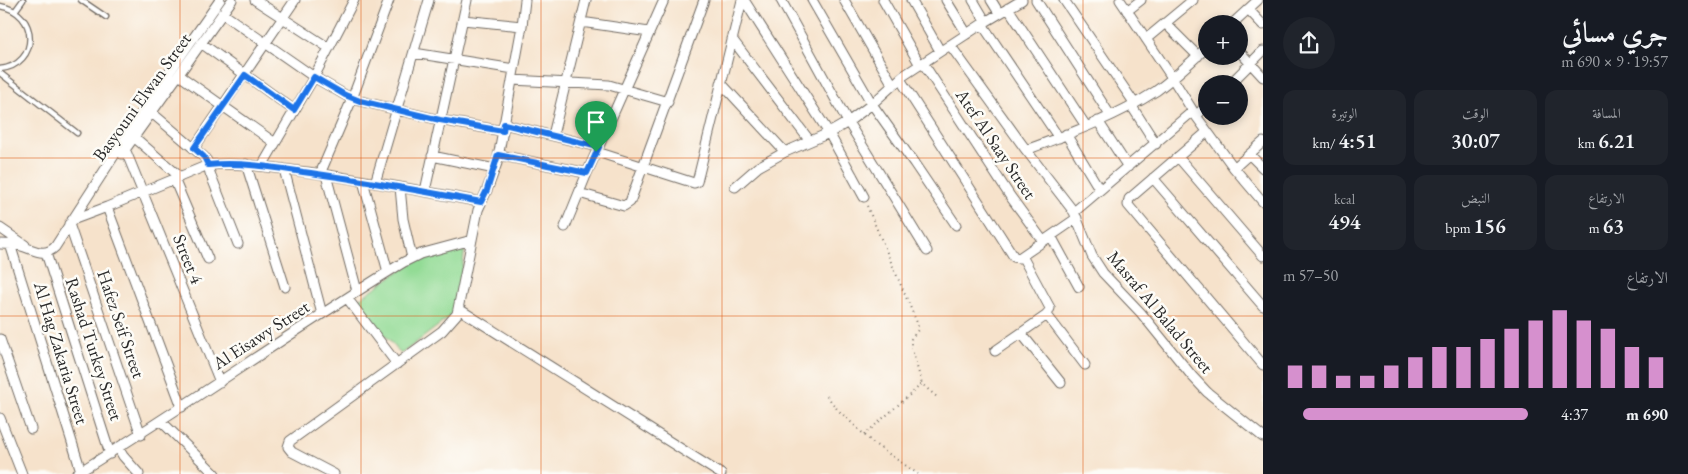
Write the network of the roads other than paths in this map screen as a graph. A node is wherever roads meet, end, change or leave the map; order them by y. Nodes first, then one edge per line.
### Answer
1 (23, 0) edge
2 (81, 0) edge
3 (220, 0) edge
4 (232, 0) edge
5 (255, 0) edge
6 (296, 0) edge
7 (354, 0) edge
8 (389, 0) edge
9 (429, 0) edge
10 (467, 0) edge
11 (524, 0) edge
12 (586, 0) edge
13 (664, 0) edge
14 (704, 0) edge
15 (743, 0) edge
16 (780, 0) edge
17 (812, 0) edge
18 (844, 0) edge
19 (883, 0) edge
20 (911, 0) edge
21 (946, 0) edge
22 (974, 0) edge
23 (990, 0) edge
24 (1022, 0) edge
25 (1036, 0) edge
26 (1064, 0) edge
27 (1120, 0) edge
28 (1141, 0) edge
29 (1193, 0) edge
30 (1258, 0) edge
31 (0, 6) edge
32 (1008, 8) junction
33 (1248, 9) junction
34 (15, 11) junction
35 (1127, 11) junction
36 (222, 13) junction
37 (998, 14) junction
38 (1242, 15) edge
39 (106, 17) dead end
40 (283, 18) junction
41 (463, 20) junction
42 (580, 22) junction
43 (984, 23) junction
44 (1165, 23) junction
45 (1263, 25) edge
46 (522, 26) junction
47 (649, 32) junction
48 (967, 34) junction
49 (732, 39) junction
50 (1146, 39) junction
51 (202, 43) junction
52 (266, 43) junction
53 (950, 45) junction
54 (329, 48) junction
55 (940, 51) junction
56 (1263, 51) edge
57 (414, 53) junction
58 (1198, 56) joint
59 (454, 60) junction
60 (1248, 62) edge
61 (922, 64) junction
62 (1250, 64) junction
63 (0, 69) edge
64 (514, 69) junction
65 (0, 74) edge
66 (179, 75) junction
67 (245, 75) junction
68 (1239, 75) edge
69 (314, 77) junction
70 (1263, 78) edge
71 (1173, 79) junction
72 (512, 80) junction
73 (567, 82) junction
74 (896, 82) junction
75 (721, 83) junction
76 (625, 88) junction
77 (352, 99) junction
78 (668, 102) junction
79 (872, 104) junction
80 (1133, 104) junction
81 (224, 106) junction
82 (294, 110) junction
83 (397, 111) junction
84 (1198, 111) edge
85 (152, 113) junction
86 (1194, 114) junction
87 (1110, 115) junction
88 (440, 120) junction
89 (1098, 121) junction
90 (848, 122) junction
91 (1086, 126) junction
92 (504, 128) junction
93 (1207, 132) junction
94 (77, 133) dead end
95 (828, 133) junction
96 (553, 135) junction
97 (1062, 136) junction
98 (134, 137) junction
99 (810, 140) junction
100 (1263, 142) edge
101 (275, 144) junction
102 (1156, 144) junction
103 (194, 148) junction
104 (125, 149) junction
105 (598, 149) junction
106 (1026, 150) junction
107 (785, 152) junction
108 (498, 155) junction
109 (1250, 155) junction
110 (432, 156) junction
111 (1178, 157) junction
112 (246, 164) junction
113 (208, 165) junction
114 (262, 166) junction
115 (643, 167) junction
116 (1128, 167) junction
117 (1234, 168) junction
118 (1263, 168) edge
119 (284, 169) junction
120 (495, 169) junction
121 (587, 173) junction
122 (323, 174) junction
123 (177, 178) junction
124 (1153, 178) junction
125 (363, 181) junction
126 (376, 183) junction
127 (95, 186) junction
128 (400, 187) junction
129 (735, 187) dead end
130 (1100, 190) junction
131 (425, 191) junction
132 (143, 192) junction
133 (579, 193) junction
134 (864, 197) road end
135 (481, 202) junction
136 (1263, 202) edge
137 (107, 207) junction
138 (1075, 215) junction
139 (71, 222) junction
140 (956, 225) dead end
141 (565, 227) dead end
142 (0, 228) edge
143 (1051, 236) junction
144 (472, 240) junction
145 (1043, 242) junction
146 (5, 244) edge
147 (238, 244) dead end
148 (32, 250) junction
149 (926, 251) dead end
150 (46, 253) junction
151 (1022, 256) junction
152 (1263, 256) edge
153 (412, 258) junction
154 (208, 259) dead end
155 (388, 272) junction
156 (284, 287) dead end
157 (1079, 287) dead end
158 (357, 291) junction
159 (347, 298) junction
160 (1263, 306) edge
161 (459, 308) junction
162 (322, 314) junction
163 (1047, 315) junction
164 (1021, 333) junction
165 (0, 339) edge
166 (995, 350) dead end
167 (397, 364) junction
168 (1085, 365) dead end
169 (1263, 365) edge
170 (220, 382) junction
171 (1061, 383) dead end
172 (182, 408) junction
173 (0, 418) edge
174 (161, 422) junction
175 (31, 429) dead end
176 (141, 434) junction
177 (1263, 437) edge
178 (119, 449) junction
179 (110, 454) junction
180 (79, 473) edge
181 (22, 474) edge
182 (138, 474) edge
183 (215, 474) edge
184 (334, 474) edge
185 (721, 474) edge

1 - 34 lane
2 - 39 lane
3 - 127 street, Basyouni Elwan Street
4 - 36 street, Basyouni Elwan Street
5 - 40 street
6 - 40 street
7 - 54 street
8 - 77 street
9 - 57 street
10 - 41 street
11 - 46 street
12 - 42 street
13 - 47 street
14 - 78 street
15 - 49 street
15 - 95 street
16 - 90 street
17 - 79 street
18 - 74 street
19 - 61 street, Atef Al Saay Street
20 - 55 street
21 - 48 street
22 - 43 street
23 - 37 street
24 - 32 street
25 - 87 street
26 - 80 street
27 - 35 street
28 - 35 street
29 - 44 street
30 - 33 street
31 - 34 lane
32 - 37 street
32 - 91 street
33 - 38 street
33 - 45 street
34 - 63 lane
35 - 50 street
36 - 51 street, Basyouni Elwan Street
36 - 52 street
37 - 43 street
40 - 52 street
40 - 54 street
41 - 46 street
41 - 59 street
42 - 47 street
42 - 73 street
43 - 48 street
43 - 97 street
44 - 50 street
44 - 58 street
46 - 64 street
47 - 76 street
48 - 53 street
49 - 75 street
49 - 99 street
50 - 71 street
51 - 66 street, Basyouni Elwan Street
51 - 67 street
52 - 67 street
52 - 69 street
53 - 55 street
53 - 106 street, Masraf Al Balad Street
54 - 69 street
55 - 61 street
56 - 62 street
57 - 59 street
57 - 83 street
58 - 71 street
59 - 64 street
59 - 88 street
60 - 62 street
61 - 74 street
61 - 145 street, Atef Al Saay Street
62 - 68 street
62 - 70 street
64 - 72 street
65 - 94 lane
66 - 81 street
66 - 85 street, Basyouni Elwan Street
67 - 81 street
67 - 82 street
69 - 77 street
69 - 82 street
71 - 80 street
71 - 86 street
72 - 73 street
72 - 92 street
73 - 76 street
73 - 96 street
74 - 79 street
74 - 151 street
75 - 107 street
75 - 115 street
76 - 78 street
76 - 105 street
77 - 83 street
77 - 122 street
78 - 115 street
79 - 90 street
79 - 140 street
80 - 87 street
80 - 102 street
81 - 101 street
81 - 103 street
82 - 101 street
83 - 88 street
83 - 126 street
84 - 86 street
85 - 98 street, Basyouni Elwan Street
85 - 103 street
86 - 93 street
86 - 102 street
87 - 89 street
88 - 92 street
88 - 110 street
89 - 91 street
89 - 116 street
90 - 95 street
90 - 149 street
91 - 97 street
92 - 96 street
92 - 108 street
93 - 111 street
93 - 117 street
95 - 99 street
95 - 134 street
96 - 105 street
97 - 106 street
97 - 130 street
98 - 104 street, Basyouni Elwan Street
98 - 123 street
99 - 107 street
100 - 109 street
101 - 114 street
102 - 116 street
103 - 113 street
104 - 127 street, Basyouni Elwan Street
104 - 132 street, Street 4
105 - 115 street
105 - 121 street
106 - 138 street, Masraf Al Balad Street
107 - 129 street
108 - 120 street
108 - 121 street
109 - 117 street
109 - 118 street
110 - 120 street
110 - 131 street
111 - 124 street
111 - 152 street
112 - 113 street
112 - 114 street
112 - 156 street
113 - 123 street
113 - 147 street
114 - 119 street
115 - 133 street
116 - 130 street
117 - 136 street
119 - 122 street
119 - 162 street
120 - 135 street
121 - 133 street
122 - 125 street
122 - 158 street
123 - 132 street
123 - 154 street
124 - 160 street
124 - 169 street
125 - 126 street
125 - 155 street
126 - 128 street
127 - 139 street, Basyouni Elwan Street
128 - 131 street
128 - 153 street
130 - 138 street
131 - 135 street
132 - 137 street
132 - 170 street, Street 4
133 - 141 street
135 - 144 street
137 - 139 street
137 - 172 street
138 - 143 street
138 - 177 street, Masraf Al Balad Street
139 - 150 street, Basyouni Elwan Street
139 - 176 street, Hafez Seif Street
142 - 148 street
143 - 145 street
143 - 157 street
144 - 153 street, Al Eisawy Street
144 - 161 street
145 - 151 street
146 - 148 street
146 - 180 street, Al Hag Zakaria Street
148 - 150 street
150 - 179 street, Rashad Turkey Street
151 - 163 street
153 - 155 street, Al Eisawy Street
155 - 158 street, Al Eisawy Street
158 - 159 street, Al Eisawy Street
159 - 162 street, Al Eisawy Street
159 - 167 street
161 - 167 street
161 - 185 street
162 - 170 street, Al Eisawy Street
163 - 164 street
163 - 168 street
164 - 166 street
164 - 171 street
165 - 175 street
167 - 184 street
170 - 172 street, Al Eisawy Street
172 - 174 street, Al Eisawy Street
173 - 181 street
174 - 176 street, Al Eisawy Street
174 - 183 street
176 - 178 street, Al Eisawy Street
178 - 179 street, Al Eisawy Street
178 - 182 street
179 - 180 street, Al Eisawy Street

